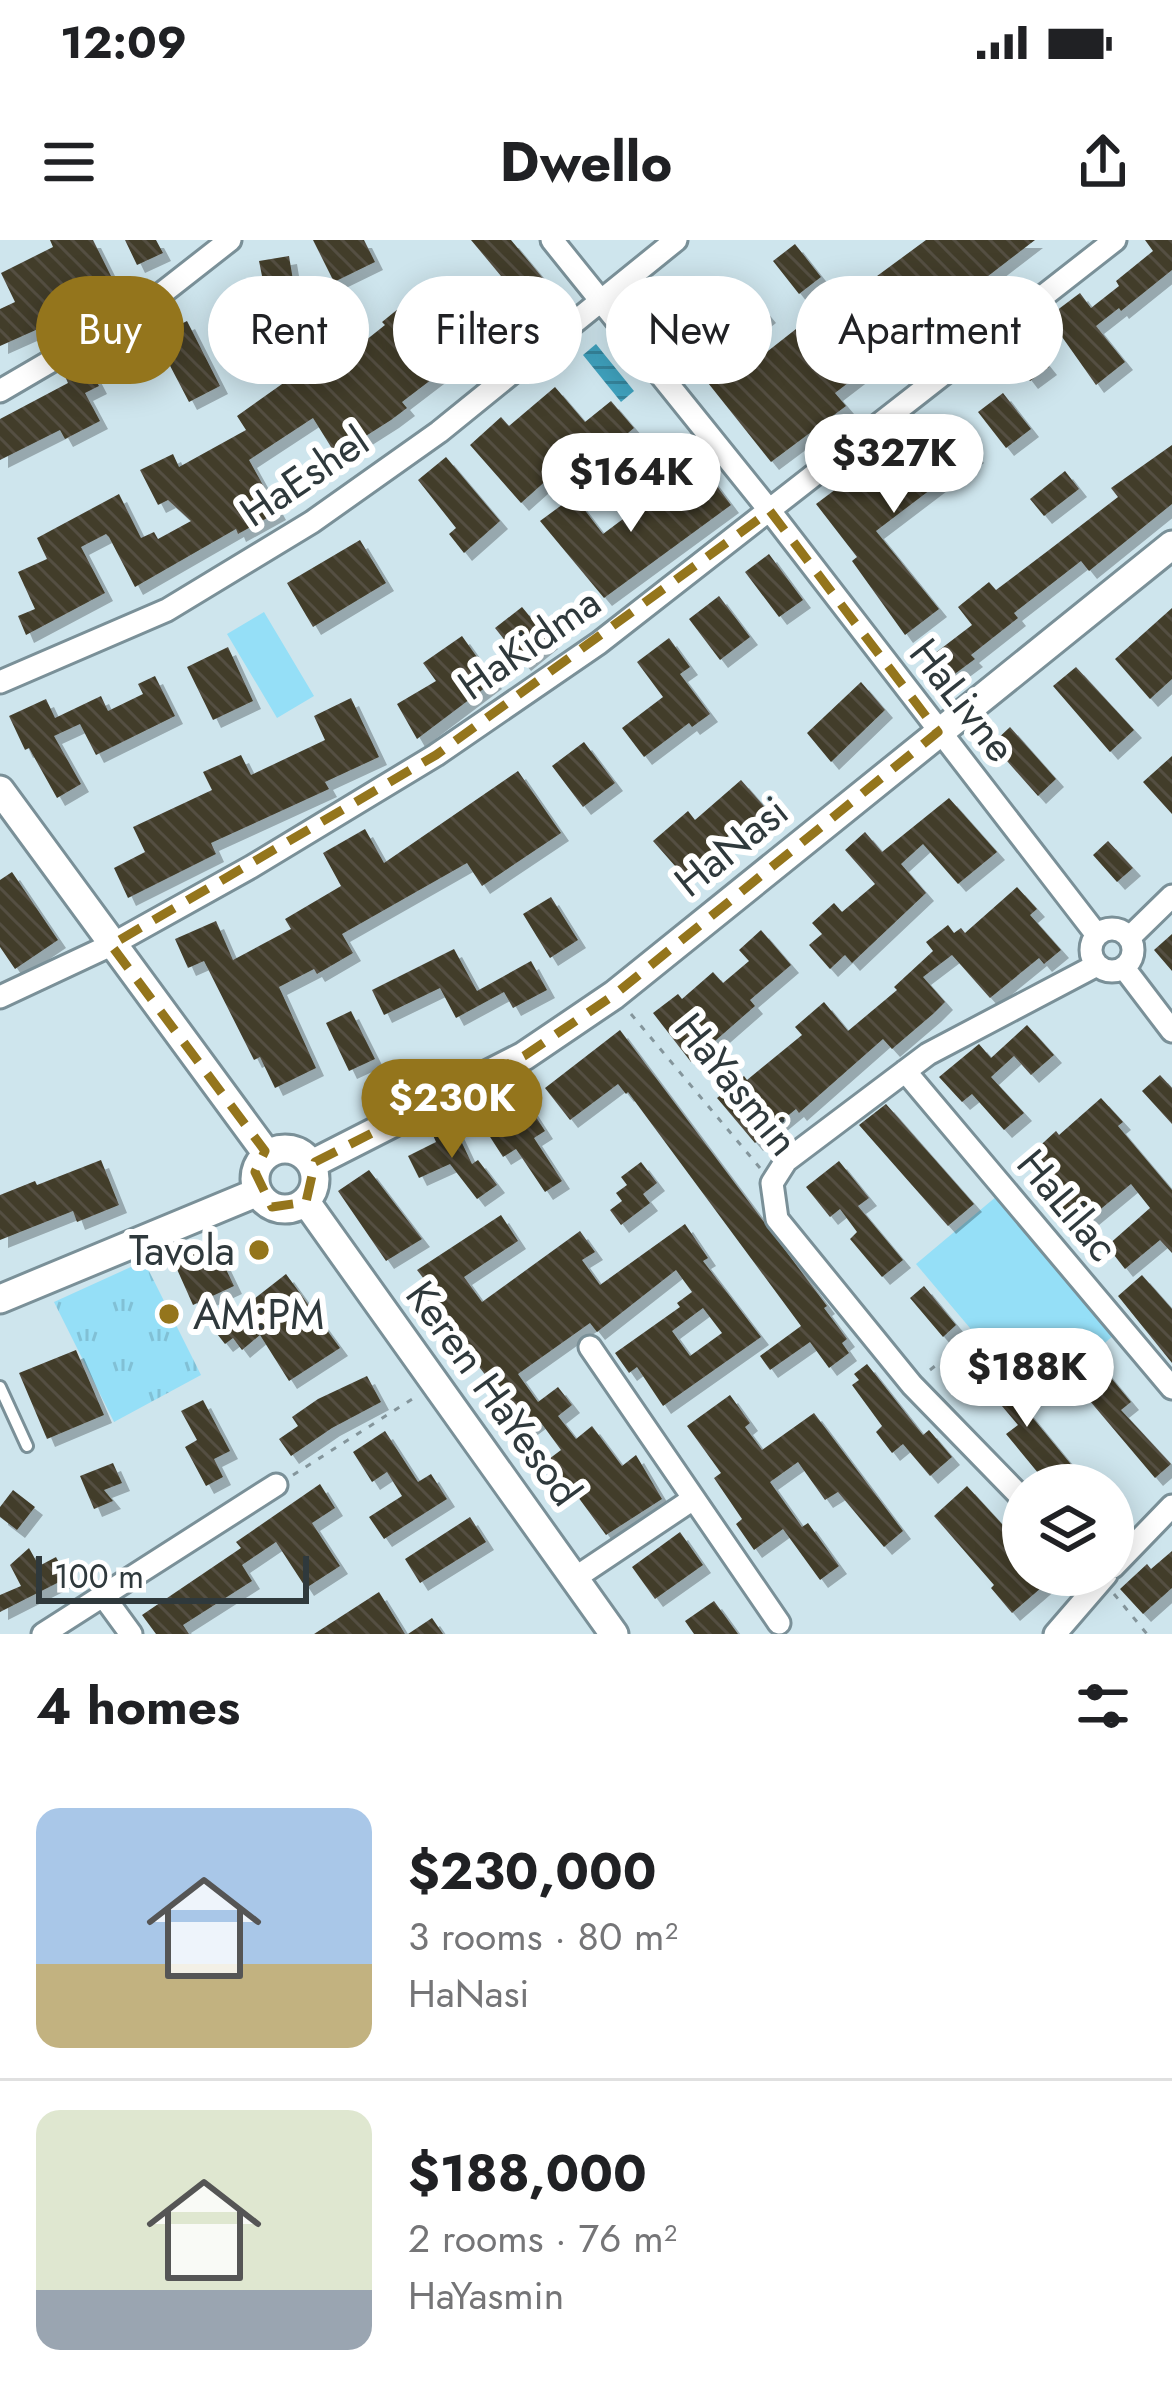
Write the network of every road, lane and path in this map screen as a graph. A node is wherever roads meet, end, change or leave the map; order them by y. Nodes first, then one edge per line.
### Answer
1 (230, 240) edge
2 (552, 240) edge
3 (676, 240) edge
4 (1115, 240) edge
5 (600, 301) junction
6 (0, 392) edge
7 (770, 511) junction
8 (1172, 545) edge
9 (0, 682) edge
10 (938, 732) junction
11 (0, 790) edge
12 (1172, 896) edge
13 (1097, 935) junction
14 (1130, 937) junction
15 (111, 945) junction
16 (1097, 965) junction
17 (1124, 968) junction
18 (614, 995) junction
19 (0, 997) edge
20 (1172, 1030) edge
21 (905, 1071) junction
22 (267, 1154) junction
23 (312, 1164) junction
24 (772, 1183) junction
25 (257, 1192) junction
26 (306, 1202) junction
27 (0, 1299) edge
28 (975, 1334) dead end
29 (590, 1347) dead end
30 (912, 1384) junction
31 (435, 1385) junction
32 (0, 1387) edge
33 (1172, 1388) edge
34 (27, 1446) dead end
35 (1002, 1476) edge
36 (277, 1485) joint
37 (693, 1499) junction
38 (1172, 1506) edge
39 (1134, 1545) edge
40 (575, 1578) junction
41 (1087, 1596) edge
42 (1120, 1596) edge
43 (104, 1597) junction
44 (779, 1623) dead end
45 (43, 1634) edge
46 (131, 1634) edge
47 (614, 1634) edge
48 (1055, 1634) edge
49 (1147, 1634) edge

1 - 6 street
2 - 5 street, HaLivne
3 - 5 street, HaEshel
4 - 7 street, HaKidma
5 - 7 street, HaLivne
5 - 9 street, HaEshel
7 - 10 street, HaLivne
7 - 15 street, HaKidma
8 - 10 street, HaNasi
10 - 13 street, HaLivne
10 - 18 street, HaNasi
11 - 15 street
12 - 14 street
13 - 14 street
13 - 16 street
14 - 17 street
15 - 19 street, HaKidma
15 - 22 street
16 - 17 street
16 - 21 street
17 - 20 street
18 - 23 street, HaNasi
18 - 24 path, HaYasmin
21 - 24 street
21 - 33 street, HaLilac
22 - 23 street
22 - 25 street
23 - 26 street
24 - 30 street, HaYasmin
25 - 26 street
25 - 27 street
26 - 31 street, Keren HaYesod
28 - 30 path
29 - 37 street
30 - 35 street, HaYasmin
31 - 36 path
31 - 40 street, Keren HaYesod
32 - 34 lane
36 - 43 street
37 - 40 street
37 - 44 street
38 - 39 street
40 - 47 street, Keren HaYesod
41 - 48 street
42 - 49 path
43 - 45 street
43 - 46 street

